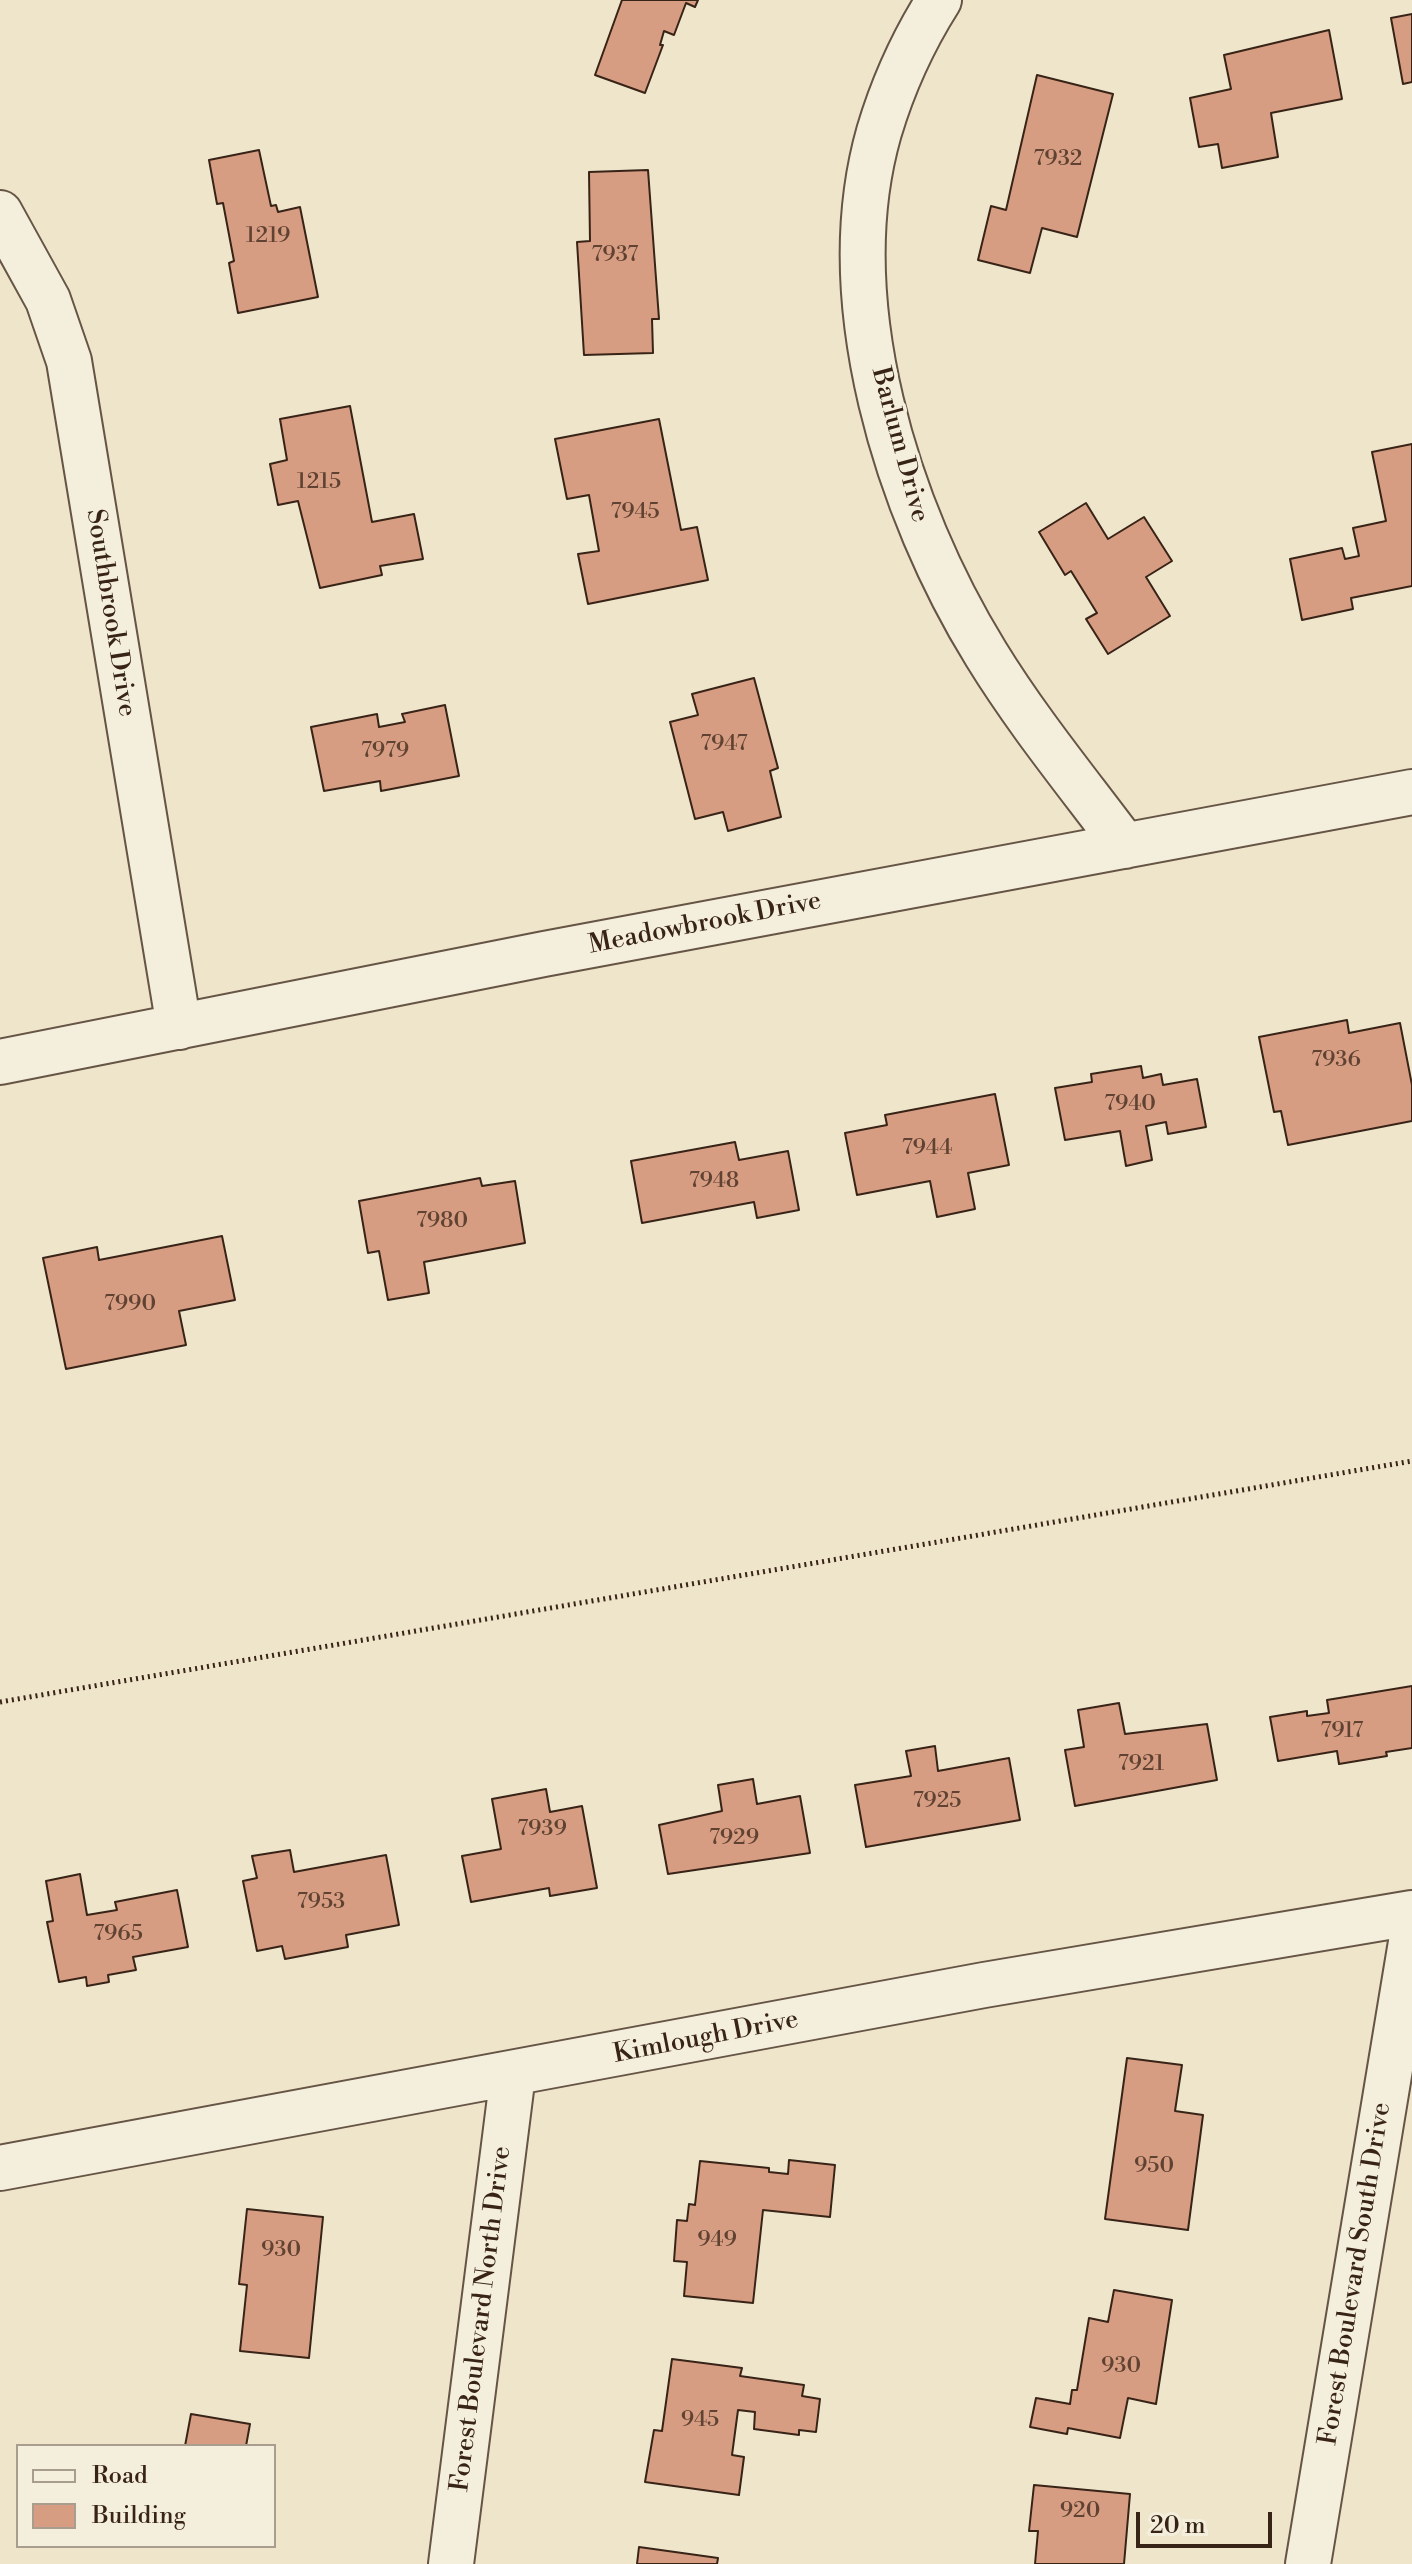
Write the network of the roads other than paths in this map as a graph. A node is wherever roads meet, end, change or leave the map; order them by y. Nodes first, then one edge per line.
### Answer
1 (939, 0) edge
2 (0, 213) edge
3 (1412, 792) edge
4 (1125, 846) junction
5 (179, 1027) junction
6 (0, 1062) edge
7 (1412, 1913) edge
8 (1412, 1936) edge
9 (513, 2074) junction
10 (0, 2168) edge
11 (451, 2564) edge
12 (1308, 2564) edge

1 - 4 street, Barlum Drive
2 - 5 street, Southbrook Drive
3 - 4 street, Meadowbrook Drive
4 - 5 street, Meadowbrook Drive
5 - 6 street, Meadowbrook Drive
7 - 9 street, Kimlough Drive
8 - 12 street, Forest Boulevard South Drive
9 - 10 street, Kimlough Drive
9 - 11 street, Forest Boulevard North Drive

